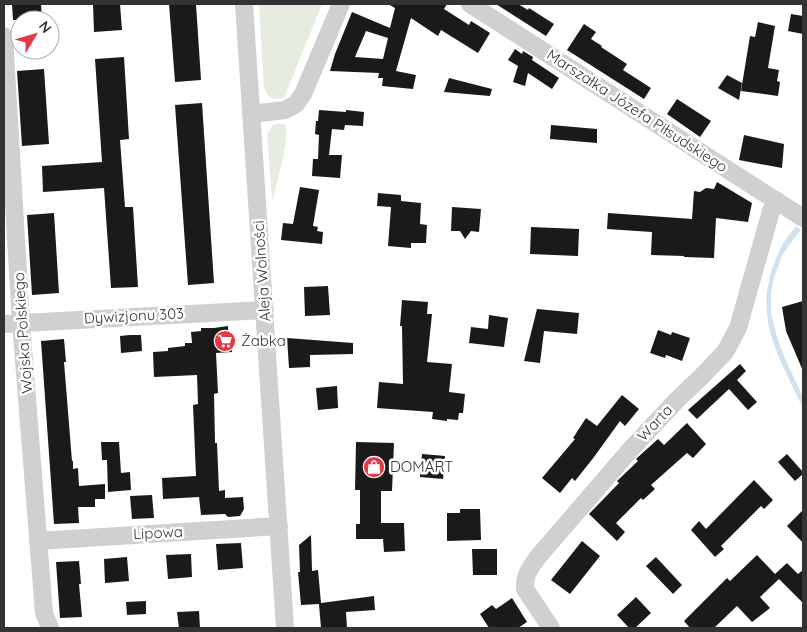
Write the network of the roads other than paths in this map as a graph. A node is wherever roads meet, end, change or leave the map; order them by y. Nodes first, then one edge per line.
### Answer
1 (244, 4) edge
2 (341, 4) edge
3 (470, 4) edge
4 (4, 36) edge
5 (251, 114) junction
6 (776, 200) junction
7 (799, 216) edge
8 (264, 310) junction
9 (12, 323) edge
10 (278, 526) junction
11 (38, 541) junction
12 (50, 628) edge
13 (285, 628) edge
14 (551, 628) edge

1 - 5 street, Aleja Wolności
2 - 5 street
3 - 6 street, Marszałka Józefa Piłsudskiego
4 - 9 street, Wojska Polskiego
5 - 8 street, Aleja Wolności
6 - 7 street, Marszałka Józefa Piłsudskiego
6 - 14 street, Warta
8 - 9 street, Dywizjonu 303
8 - 10 street, Aleja Wolności
9 - 11 street, Wojska Polskiego
10 - 11 street, Lipowa
10 - 13 street, Aleja Wolności
11 - 12 street, Wojska Polskiego

